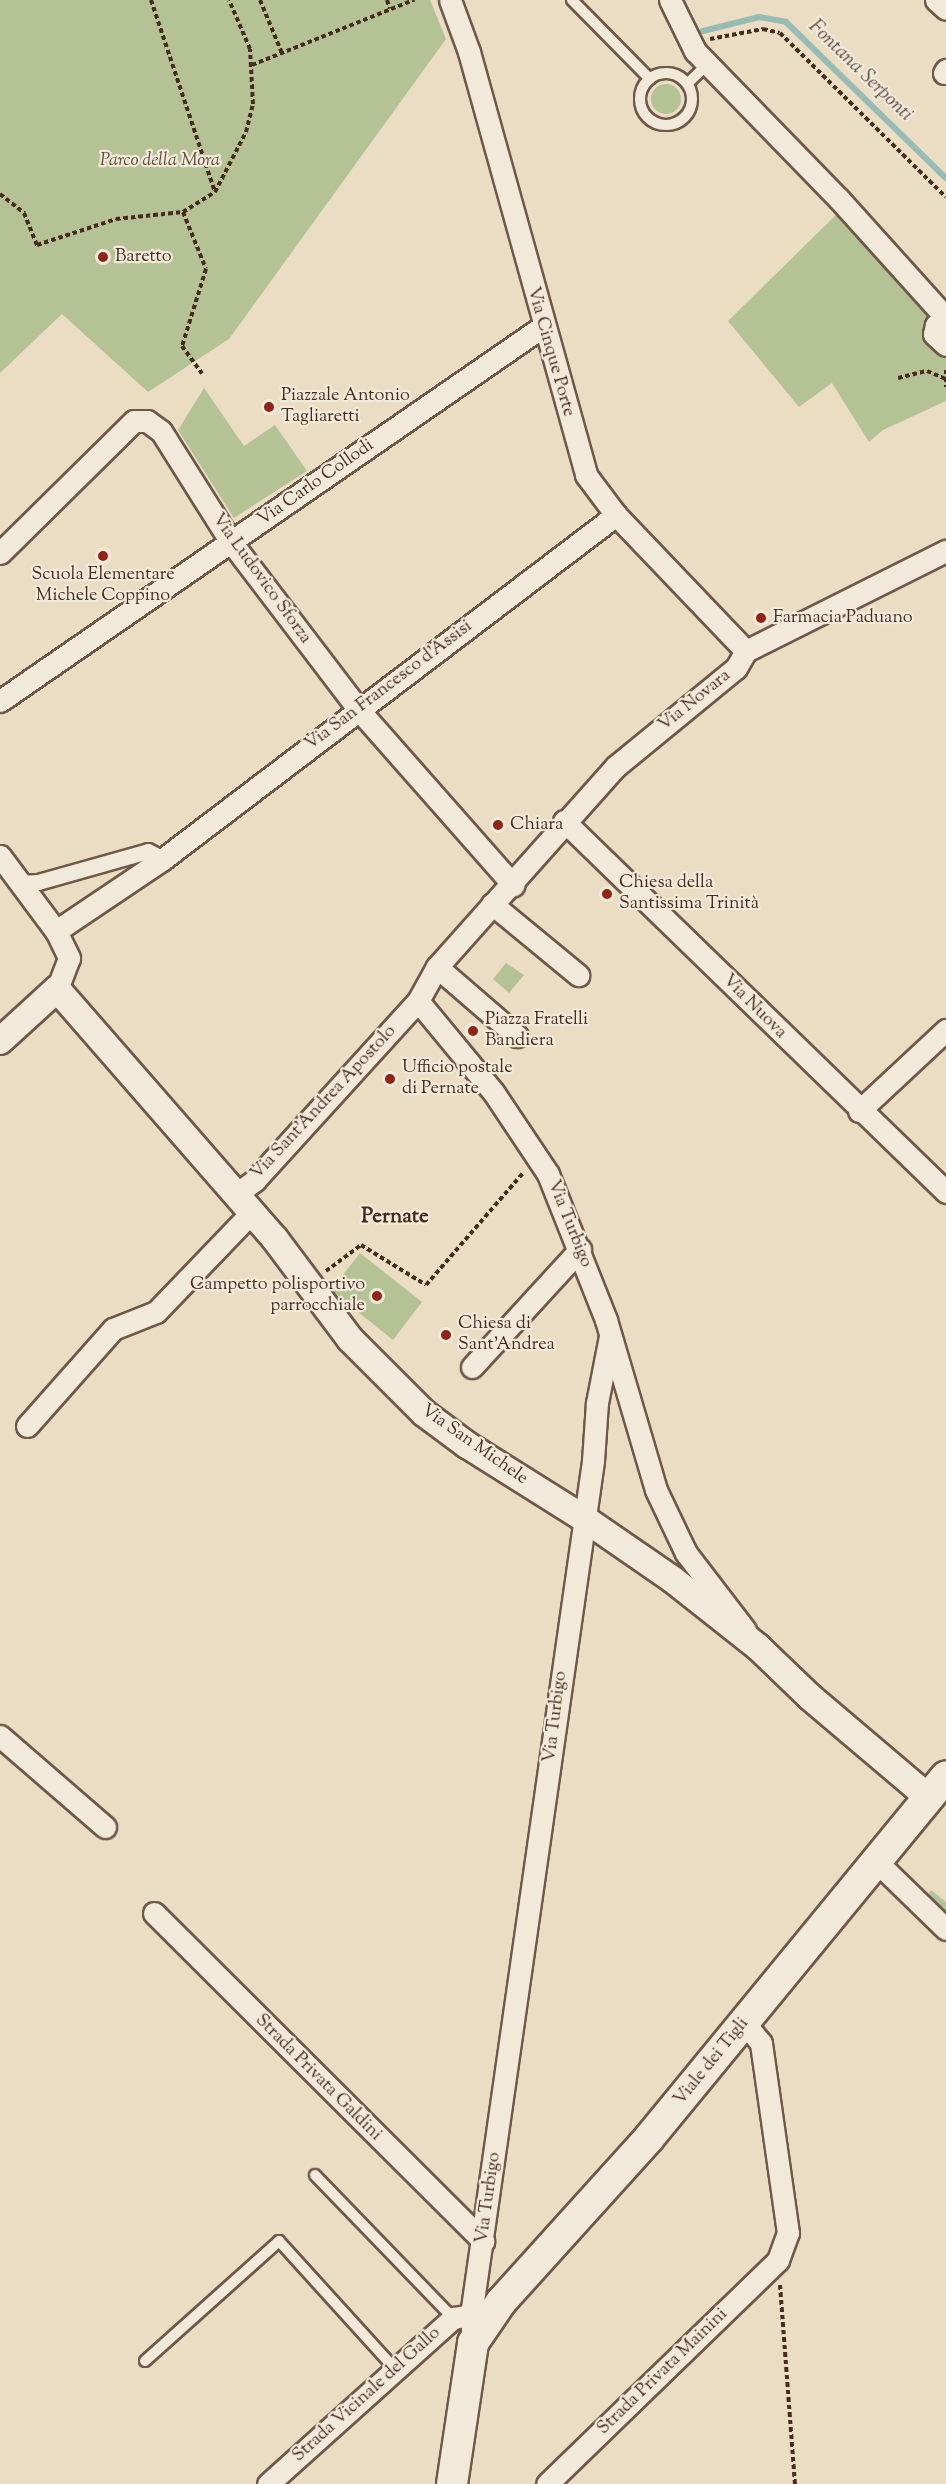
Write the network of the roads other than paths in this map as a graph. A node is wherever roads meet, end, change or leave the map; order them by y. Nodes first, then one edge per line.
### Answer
1 (450, 0) edge
2 (572, 0) edge
3 (670, 0) edge
4 (936, 0) edge
5 (946, 9) edge
6 (708, 64) junction
7 (650, 79) junction
8 (688, 83) junction
9 (946, 318) edge
10 (542, 327) junction
11 (946, 345) edge
12 (616, 515) junction
13 (231, 542) junction
14 (946, 550) edge
15 (0, 553) edge
16 (746, 651) junction
17 (0, 701) edge
18 (358, 709) junction
19 (564, 821) junction
20 (0, 856) edge
21 (163, 859) junction
22 (19, 883) junction
23 (513, 885) junction
24 (492, 904) junction
25 (56, 931) junction
26 (437, 967) junction
27 (578, 975) dead end
28 (57, 989) junction
29 (418, 1001) junction
30 (946, 1030) edge
31 (517, 1036) dead end
32 (0, 1041) edge
33 (860, 1111) junction
34 (946, 1192) edge
35 (244, 1203) junction
36 (580, 1249) junction
37 (610, 1336) junction
38 (472, 1367) dead end
39 (27, 1426) dead end
40 (582, 1517) junction
41 (686, 1552) junction
42 (672, 1579) junction
43 (758, 1647) junction
44 (0, 1736) edge
45 (937, 1787) edge
46 (105, 1827) dead end
47 (877, 1862) junction
48 (154, 1913) dead end
49 (946, 1929) edge
50 (744, 2023) junction
51 (315, 2175) dead end
52 (483, 2241) junction
53 (465, 2326) junction
54 (145, 2361) dead end
55 (396, 2370) junction
56 (268, 2484) edge
57 (452, 2484) edge
58 (547, 2484) edge

1 - 10 street, Via Cinque Porte
2 - 7 lane
3 - 6 street
4 - 5 street
6 - 8 lane
6 - 9 street
7 - 8 lane
7 - 8 lane
9 - 11 street
10 - 12 street, Via Cinque Porte
10 - 13 street, Via Carlo Collodi
12 - 16 street, Via Cinque Porte
12 - 18 street, Via San Francesco d'Assisi
13 - 15 street, Via Ludovico Sforza
13 - 17 street, Via Carlo Collodi
13 - 18 street, Via Ludovico Sforza
14 - 16 street, Via Novara
16 - 19 street, Via Novara
18 - 21 street, Via San Francesco d'Assisi
18 - 23 street, Via Ludovico Sforza
19 - 23 street, Via Novara
19 - 33 street, Via Nuova
20 - 22 street
21 - 22 street
21 - 25 street, Via San Francesco d'Assisi
22 - 25 street
23 - 24 street, Via Sant'Andrea Apostolo
24 - 26 street, Via Sant'Andrea Apostolo
24 - 27 street
25 - 28 street
26 - 29 street, Via Sant'Andrea Apostolo
26 - 31 street
28 - 32 street
28 - 35 street, Via Sant'Andrea Apostolo
29 - 35 street, Via Sant'Andrea Apostolo
29 - 36 street, Via Turbigo
30 - 33 street
33 - 34 street, Via Nuova
35 - 39 street
35 - 40 street, Via San Michele
36 - 37 street, Via Turbigo
36 - 38 street
37 - 40 street, Via Turbigo
37 - 41 street
40 - 42 street, Via San Michele
40 - 52 street, Via Turbigo
41 - 42 street
41 - 43 street
42 - 43 street, Via San Michele
43 - 45 street, Via San Michele
44 - 46 street
45 - 47 main road, Viale dei Tigli
47 - 49 street
47 - 50 main road, Viale dei Tigli
48 - 52 street, Strada Privata Galdini
50 - 53 main road, Viale dei Tigli
50 - 58 street, Strada Privata Mainini
51 - 53 lane
52 - 53 street, Via Turbigo
53 - 55 street, Strada Vicinale del Gallo
53 - 57 main road, Via Turbigo
54 - 55 lane
55 - 56 street, Strada Vicinale del Gallo

